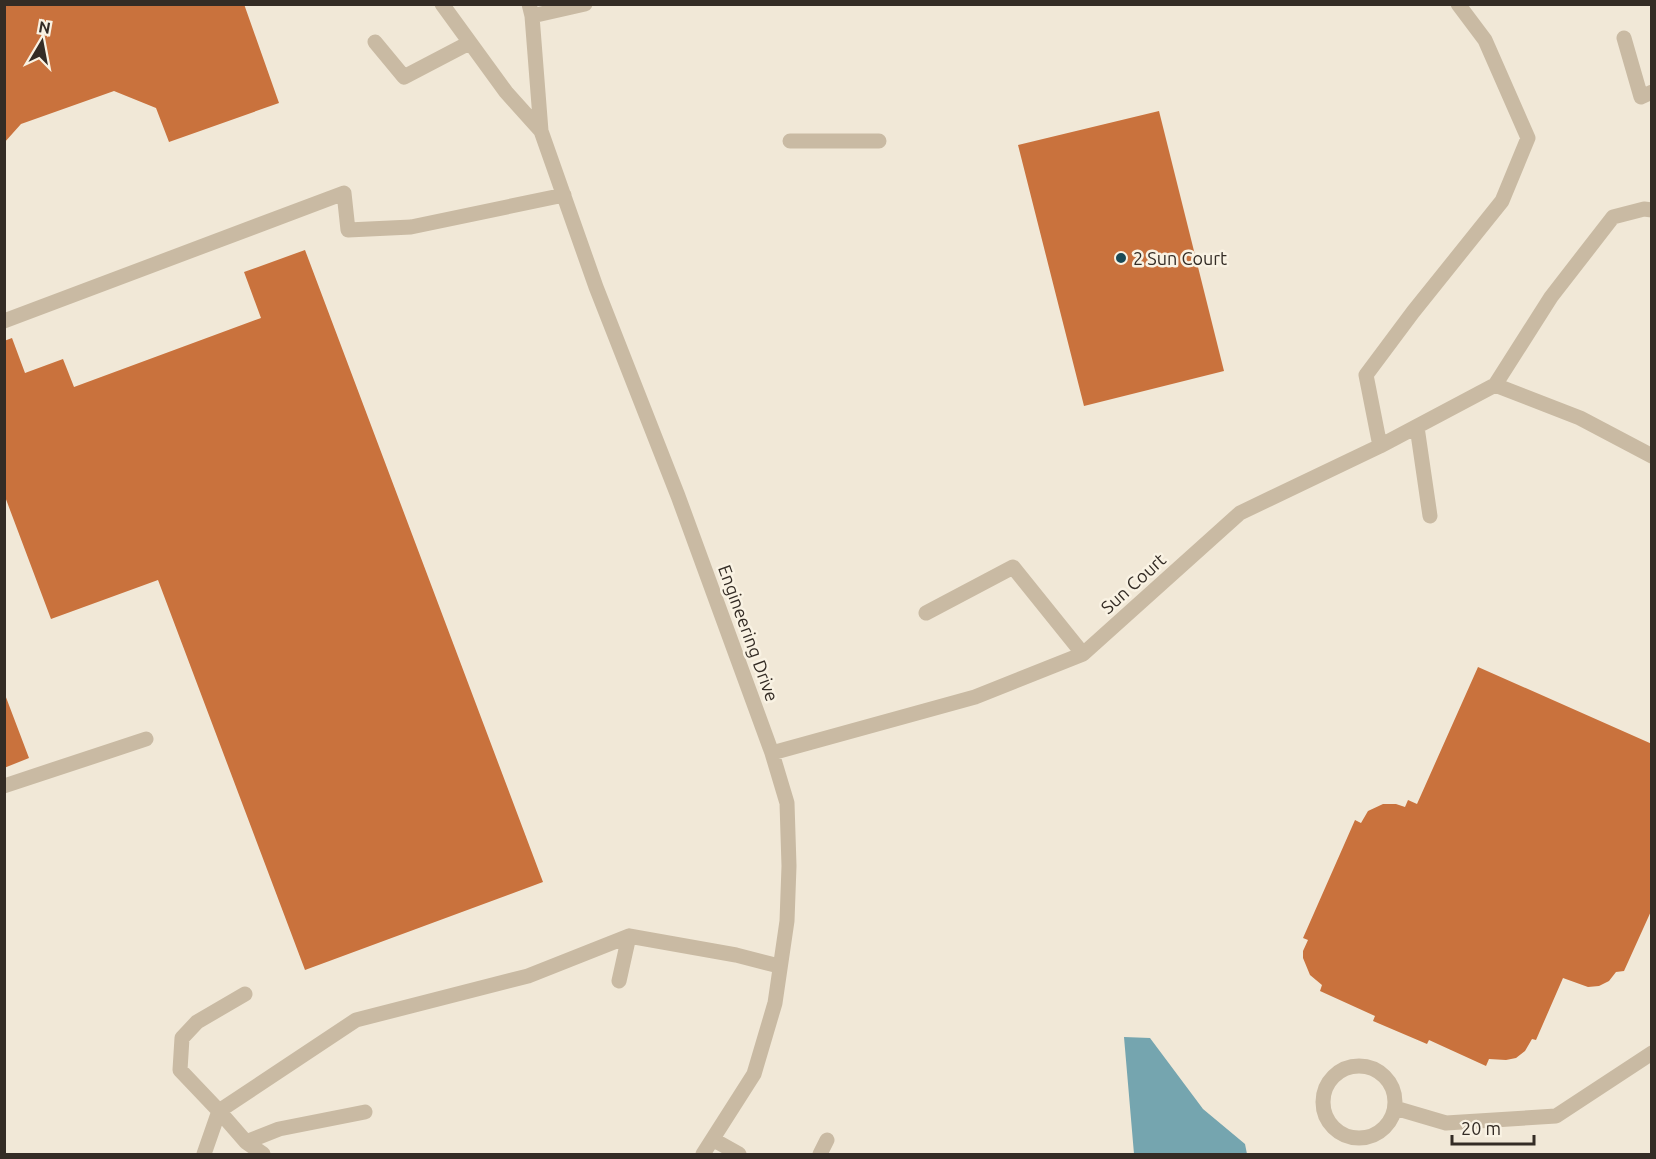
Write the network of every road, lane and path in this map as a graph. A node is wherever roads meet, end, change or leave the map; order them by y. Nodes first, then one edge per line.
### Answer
1 (442, 4) edge
2 (585, 4) edge
3 (1458, 4) edge
4 (531, 10) edge
5 (1624, 38) dead end
6 (375, 42) dead end
7 (469, 43) junction
8 (1652, 92) edge
9 (541, 131) junction
10 (790, 141) dead end
11 (879, 141) dead end
12 (564, 195) junction
13 (1652, 210) edge
14 (4, 321) edge
15 (1495, 385) junction
16 (1417, 426) junction
17 (1380, 446) junction
18 (1652, 456) edge
19 (1430, 516) dead end
20 (926, 613) dead end
21 (1083, 654) junction
22 (146, 739) dead end
23 (772, 753) junction
24 (4, 786) edge
25 (629, 936) junction
26 (779, 966) junction
27 (619, 981) dead end
28 (245, 994) dead end
29 (1652, 1053) edge
30 (1395, 1108) junction
31 (219, 1111) junction
32 (365, 1112) dead end
33 (714, 1140) junction
34 (827, 1140) dead end
35 (246, 1142) junction
36 (204, 1155) edge
37 (263, 1155) edge
38 (703, 1155) edge
39 (739, 1155) edge
40 (820, 1155) edge

1 - 7 street, Engineering Drive
2 - 4 street
3 - 17 street
4 - 9 street, Engineering Drive
5 - 8 street
6 - 7 street
7 - 9 street, Engineering Drive
9 - 12 street, Engineering Drive
10 - 11 street
12 - 14 street
12 - 23 street, Engineering Drive
13 - 15 street
15 - 16 street, Sun Court
15 - 18 street
16 - 17 street, Sun Court
16 - 19 street
17 - 21 street, Sun Court
20 - 21 street
21 - 23 street, Sun Court
22 - 24 street
23 - 26 street, Engineering Drive
25 - 26 street
25 - 27 street
25 - 31 street
26 - 33 street, Engineering Drive
28 - 31 street
29 - 30 street
30 - 30 street
31 - 35 street
31 - 36 street
32 - 35 street
33 - 38 street, Engineering Drive
33 - 39 street
34 - 40 street
35 - 37 street

